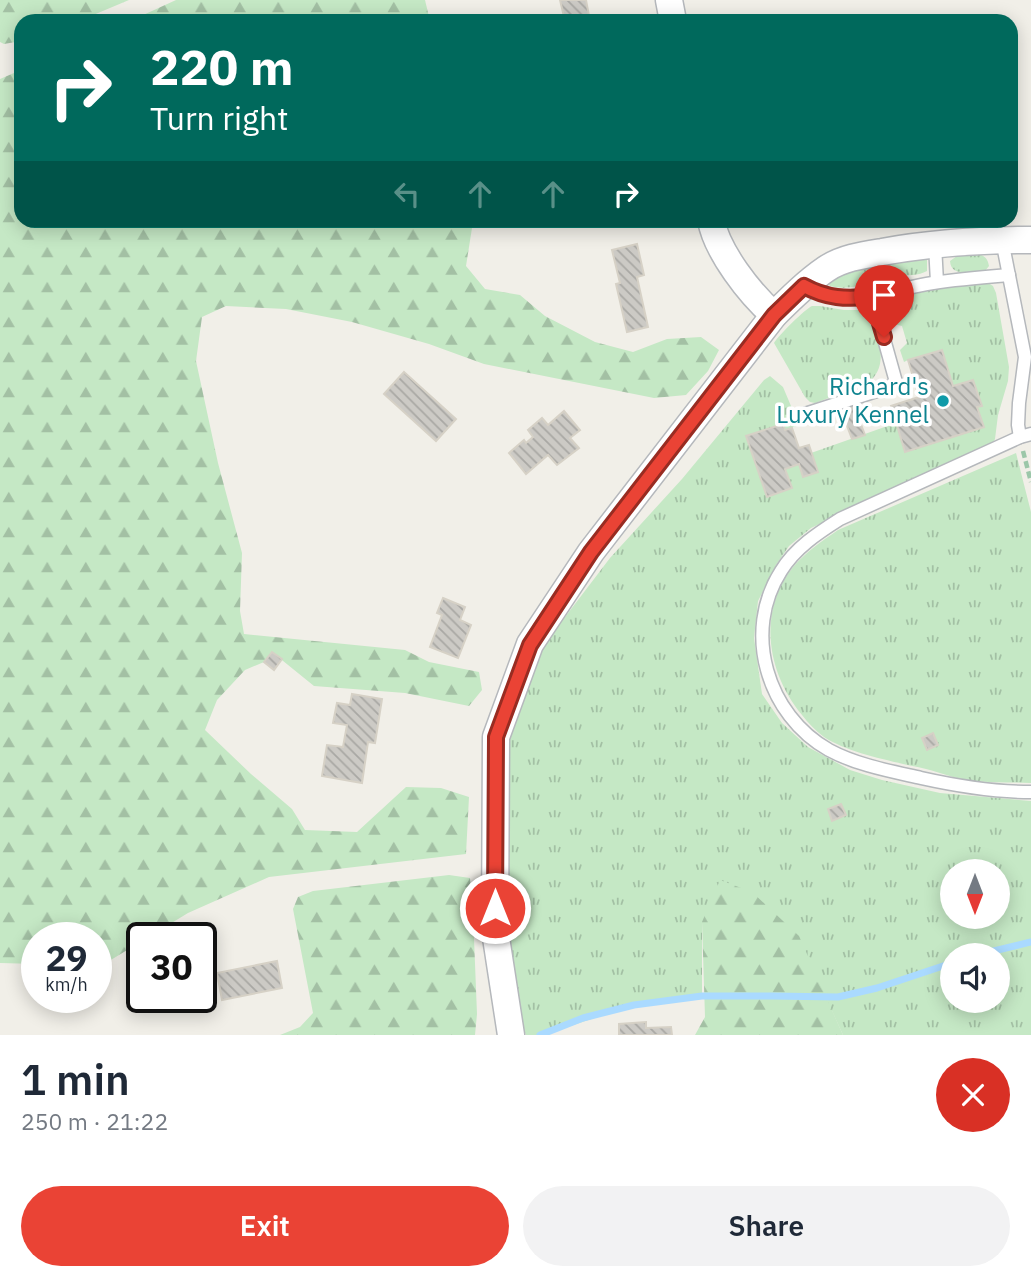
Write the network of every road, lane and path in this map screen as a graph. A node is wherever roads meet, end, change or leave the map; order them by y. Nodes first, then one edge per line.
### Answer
1 (713, 228) edge
2 (1002, 240) junction
3 (1031, 240) edge
4 (935, 245) junction
5 (1009, 275) junction
6 (937, 282) junction
7 (804, 286) junction
8 (872, 296) junction
9 (774, 315) junction
10 (804, 414) dead end
11 (1025, 435) edge
12 (1031, 482) edge
13 (1031, 792) edge
14 (511, 1035) edge

1 - 9 street
2 - 3 street
2 - 4 street
2 - 5 lane
4 - 6 lane
4 - 7 street
5 - 6 lane
5 - 11 lane
6 - 8 lane
7 - 8 lane
7 - 9 street
8 - 10 lane
9 - 14 street
11 - 12 path
11 - 13 lane

